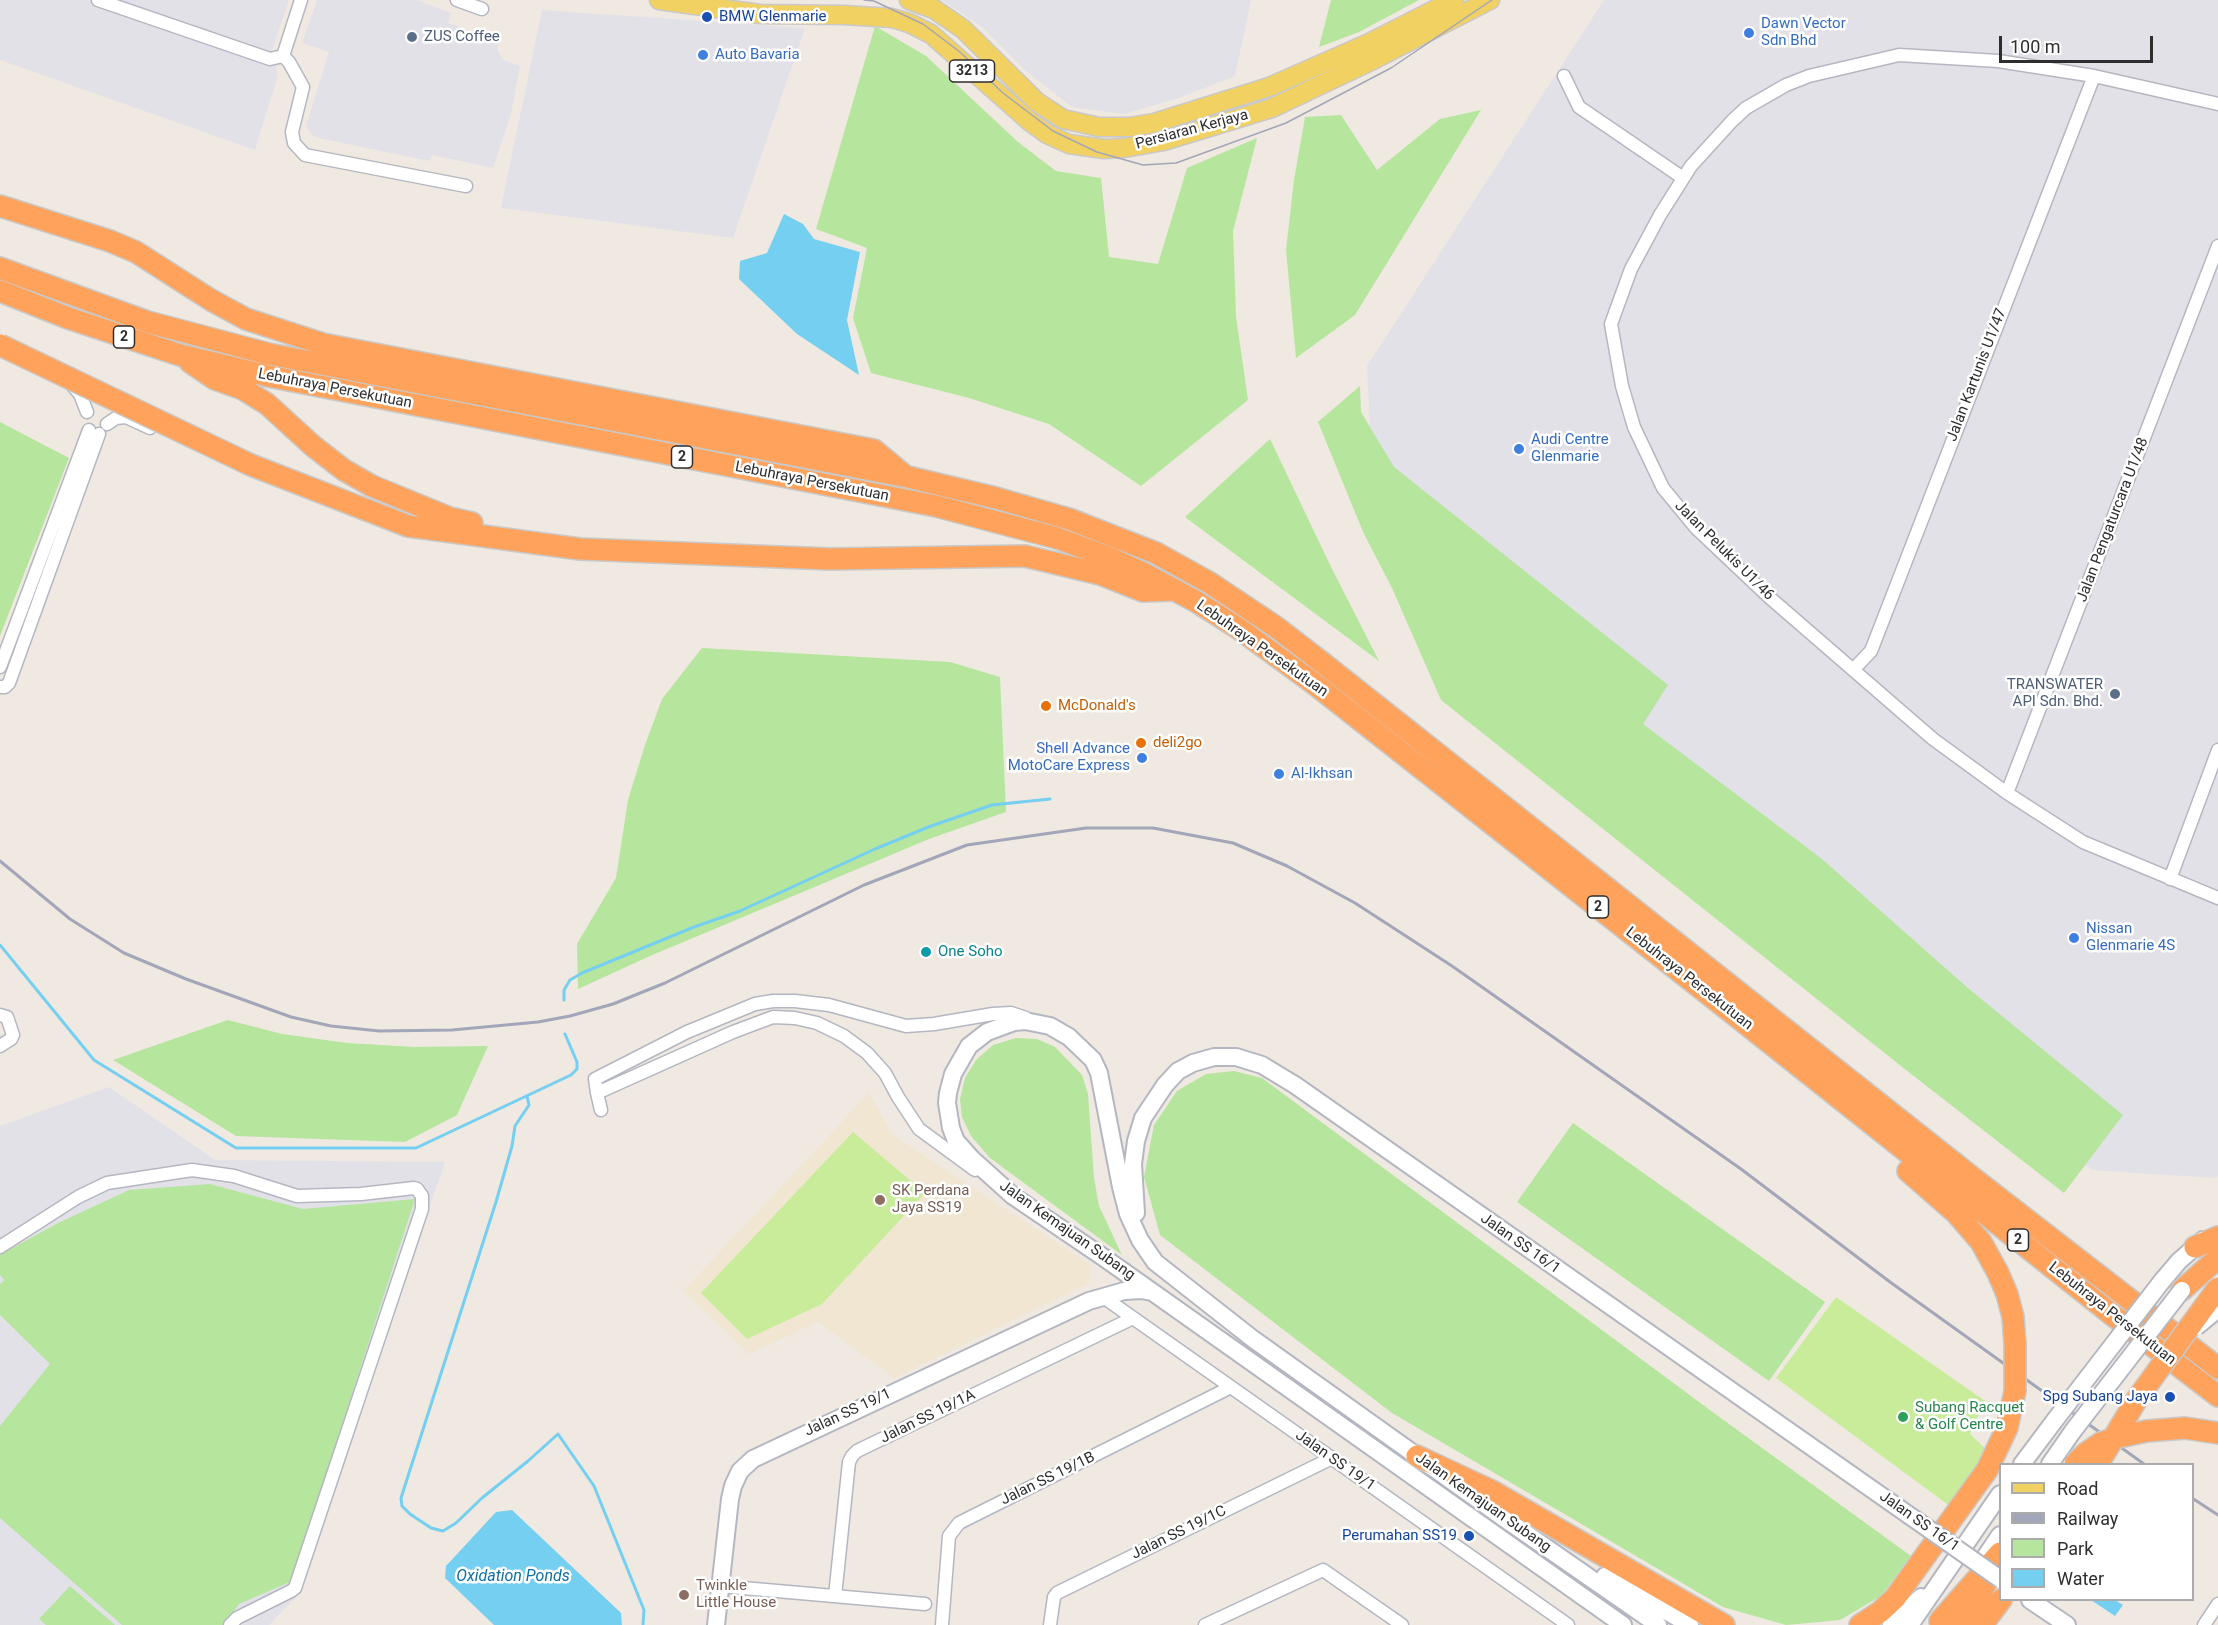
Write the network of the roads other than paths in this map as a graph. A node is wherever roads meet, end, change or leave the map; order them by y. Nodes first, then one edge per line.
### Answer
1 (98, 0) edge
2 (301, 0) edge
3 (458, 0) edge
4 (659, 0) edge
5 (909, 0) edge
6 (1454, 0) edge
7 (1491, 0) edge
8 (482, 9) dead end
9 (1372, 51) junction
10 (283, 56) junction
11 (1564, 76) dead end
12 (2094, 76) junction
13 (2218, 104) edge
14 (1683, 178) junction
15 (466, 186) dead end
16 (0, 206) edge
17 (2218, 246) edge
18 (0, 268) edge
19 (0, 291) edge
20 (0, 336) edge
21 (0, 345) edge
22 (180, 355) junction
23 (87, 412) dead end
24 (98, 429) junction
25 (908, 477) junction
26 (445, 531) junction
27 (580, 549) junction
28 (1175, 590) junction
29 (0, 667) edge
30 (1853, 670) junction
31 (0, 687) edge
32 (2218, 750) edge
33 (2007, 793) junction
34 (2170, 879) junction
35 (2218, 898) edge
36 (0, 1015) edge
37 (1042, 1024) junction
38 (687, 1032) junction
39 (0, 1046) edge
40 (695, 1049) junction
41 (1818, 1082) junction
42 (597, 1093) junction
43 (601, 1110) dead end
44 (1013, 1196) junction
45 (2218, 1228) edge
46 (2218, 1237) edge
47 (1140, 1240) junction
48 (0, 1247) edge
49 (2195, 1247) junction
50 (1103, 1257) junction
51 (2218, 1258) edge
52 (2218, 1288) edge
53 (2182, 1290) joint
54 (1153, 1292) junction
55 (1106, 1295) junction
56 (2218, 1309) edge
57 (1133, 1318) junction
58 (2176, 1344) junction
59 (2218, 1368) edge
60 (1232, 1388) junction
61 (2218, 1396) edge
62 (2218, 1433) edge
63 (1417, 1456) junction
64 (1332, 1458) junction
65 (2023, 1463) edge
66 (2051, 1463) edge
67 (2075, 1463) edge
68 (2099, 1463) edge
69 (1999, 1497) edge
70 (1505, 1519) junction
71 (1999, 1538) edge
72 (1999, 1555) edge
73 (1999, 1561) edge
74 (1949, 1569) junction
75 (1999, 1578) edge
76 (720, 1586) junction
77 (835, 1596) junction
78 (2000, 1601) edge
79 (2032, 1601) edge
80 (925, 1604) dead end
81 (2218, 1604) edge
82 (1938, 1623) edge
83 (230, 1625) edge
84 (716, 1625) edge
85 (942, 1625) edge
86 (1050, 1625) edge
87 (1204, 1625) edge
88 (1402, 1625) edge
89 (1568, 1625) edge
90 (1623, 1625) edge
91 (1658, 1625) edge
92 (1690, 1625) edge
93 (1724, 1625) edge
94 (1860, 1625) edge
95 (1891, 1625) edge
96 (1910, 1625) edge
97 (1962, 1625) edge
98 (1982, 1625) edge
99 (2067, 1625) edge
100 (2204, 1625) edge

1 - 10 street
2 - 10 street
3 - 8 street
4 - 9 main road, Persiaran Kerjaya / 3213
5 - 9 main road, Persiaran Kerjaya / 3213
6 - 9 main road, Persiaran Kerjaya / 3213
7 - 9 main road, Persiaran Kerjaya / 3213
10 - 15 street
11 - 14 street
12 - 13 street, Jalan Pelukis U1/46
12 - 14 street, Jalan Pelukis U1/46
12 - 30 street, Jalan Kartunis U1/47
14 - 30 street, Jalan Pelukis U1/46
16 - 25 highway
17 - 33 street, Jalan Pengaturcara U1/48
18 - 25 highway, Lebuhraya Persekutuan / 2
19 - 22 highway, Lebuhraya Persekutuan / 2
20 - 23 street
21 - 26 highway, bridge
22 - 27 highway
22 - 28 highway, Lebuhraya Persekutuan / 2
24 - 26 street
24 - 29 street
24 - 31 street
25 - 59 highway, Lebuhraya Persekutuan / 2
26 - 27 highway
27 - 28 highway
28 - 41 highway, Lebuhraya Persekutuan / 2
30 - 33 street, Jalan Pelukis U1/46
32 - 34 street
33 - 34 street, Jalan Pelukis U1/46
34 - 35 street, Jalan Pelukis U1/46
36 - 39 street
37 - 38 street
37 - 44 main road, Jalan Kemajuan Subang
37 - 47 main road, Jalan Kemajuan Subang
38 - 40 street
38 - 42 street
40 - 42 street
40 - 44 street
41 - 61 highway, Lebuhraya Persekutuan / 2
41 - 94 highway, bridge
42 - 43 street
44 - 50 main road, Jalan Kemajuan Subang
45 - 49 main road
46 - 49 highway
47 - 63 main road, Jalan Kemajuan Subang
47 - 75 main road, Jalan SS 16/1, bridge
48 - 83 street
49 - 65 main road, bridge
50 - 54 main road, Jalan Kemajuan Subang
50 - 55 main road
51 - 53 highway
52 - 58 highway, bridge
53 - 66 main road, bridge
54 - 55 main road, Jalan SS 19/1
54 - 90 main road, Jalan Kemajuan Subang
55 - 57 street, Jalan SS 19/1
55 - 76 main road, Jalan SS 19/1
56 - 58 main road, bridge
57 - 60 street, Jalan SS 19/1
57 - 77 street, Jalan SS 19/1A
58 - 68 highway, bridge
60 - 64 street, Jalan SS 19/1
60 - 85 street, Jalan SS 19/1B
62 - 67 highway, bridge
63 - 70 main road, Jalan Kemajuan Subang
63 - 93 highway
64 - 86 street, Jalan SS 19/1C
64 - 89 street, Jalan SS 19/1
69 - 74 main road
70 - 91 main road, Jalan Kemajuan Subang
70 - 92 main road
71 - 82 main road
72 - 82 highway
73 - 97 highway
74 - 95 main road
74 - 96 main road
76 - 77 street
76 - 84 main road, Jalan SS 19/1
77 - 80 street
78 - 98 highway
79 - 99 main road
81 - 100 street
87 - 88 street

